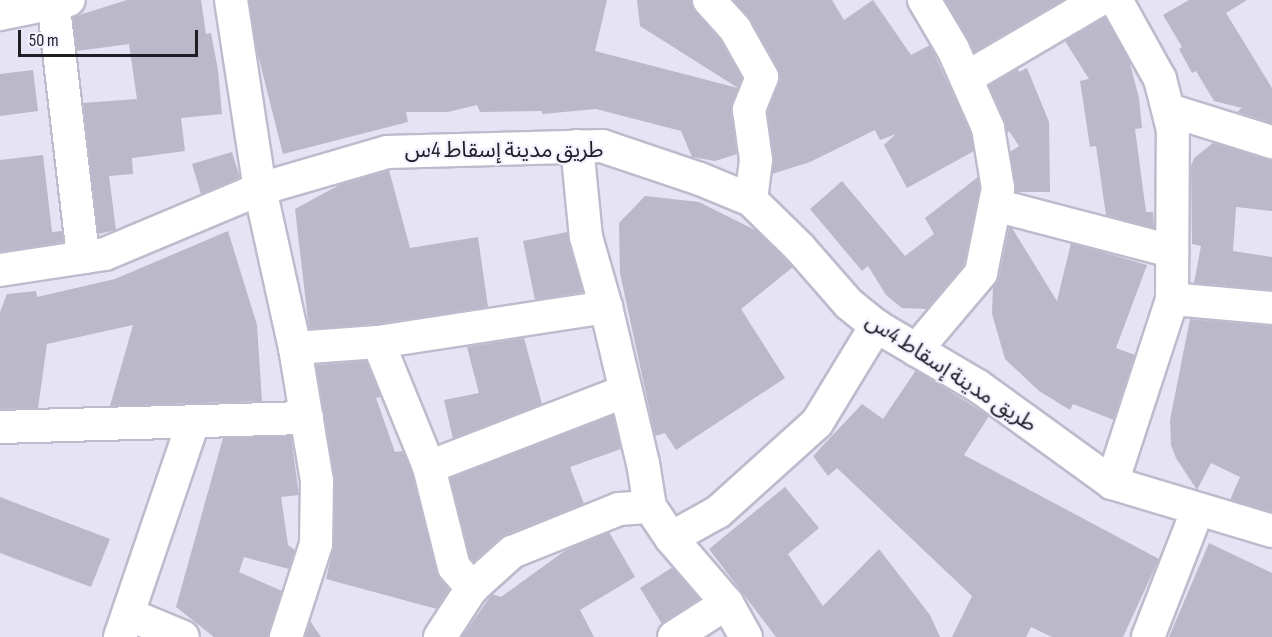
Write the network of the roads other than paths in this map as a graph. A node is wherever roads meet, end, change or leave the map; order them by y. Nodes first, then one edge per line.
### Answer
1 (231, 0) edge
2 (709, 0) edge
3 (924, 0) edge
4 (1099, 0) edge
5 (1116, 0) edge
6 (58, 2) edge
7 (0, 14) edge
8 (966, 78) junction
9 (1169, 110) junction
10 (1272, 142) edge
11 (577, 146) junction
12 (260, 189) junction
13 (751, 200) junction
14 (996, 205) junction
15 (1172, 251) junction
16 (83, 257) junction
17 (0, 270) edge
18 (1172, 299) junction
19 (606, 307) junction
20 (1272, 308) edge
21 (876, 326) junction
22 (378, 342) junction
23 (295, 348) junction
24 (916, 350) junction
25 (626, 391) junction
26 (307, 418) junction
27 (193, 423) junction
28 (0, 427) edge
29 (429, 467) junction
30 (1112, 483) junction
31 (650, 507) junction
32 (1198, 509) junction
33 (1272, 531) edge
34 (671, 538) junction
35 (472, 588) junction
36 (727, 603) junction
37 (125, 626) edge
38 (183, 637) edge
39 (286, 637) edge
40 (440, 637) edge
41 (674, 637) edge
42 (746, 637) edge
43 (1148, 637) edge

1 - 12 street
2 - 13 street
3 - 8 street
4 - 8 street
5 - 9 street
6 - 7 street
6 - 16 street
8 - 14 street
9 - 10 street
9 - 15 street
11 - 12 street, طريق مدينة إسقاط 4س
11 - 13 street, طريق مدينة إسقاط 4س
11 - 19 street
12 - 16 street, طريق مدينة إسقاط 4س
12 - 23 street
13 - 21 street, طريق مدينة إسقاط 4س
14 - 15 street
14 - 24 street
15 - 18 street
16 - 17 street, طريق مدينة إسقاط 4س
18 - 20 street
18 - 30 street
19 - 22 street
19 - 25 street
21 - 24 street, طريق مدينة إسقاط 4س
21 - 34 street
22 - 23 street
22 - 29 street
23 - 26 street
24 - 30 street, طريق مدينة إسقاط 4س
25 - 29 street
25 - 31 street
26 - 27 street
26 - 39 street
27 - 28 street
27 - 37 street
29 - 35 street
30 - 32 street, طريق مدينة إسقاط 4س
31 - 34 street
31 - 35 street
32 - 33 street, طريق مدينة إسقاط 4س
32 - 43 street
34 - 36 street
35 - 40 street
36 - 41 street
36 - 42 street
37 - 38 street

